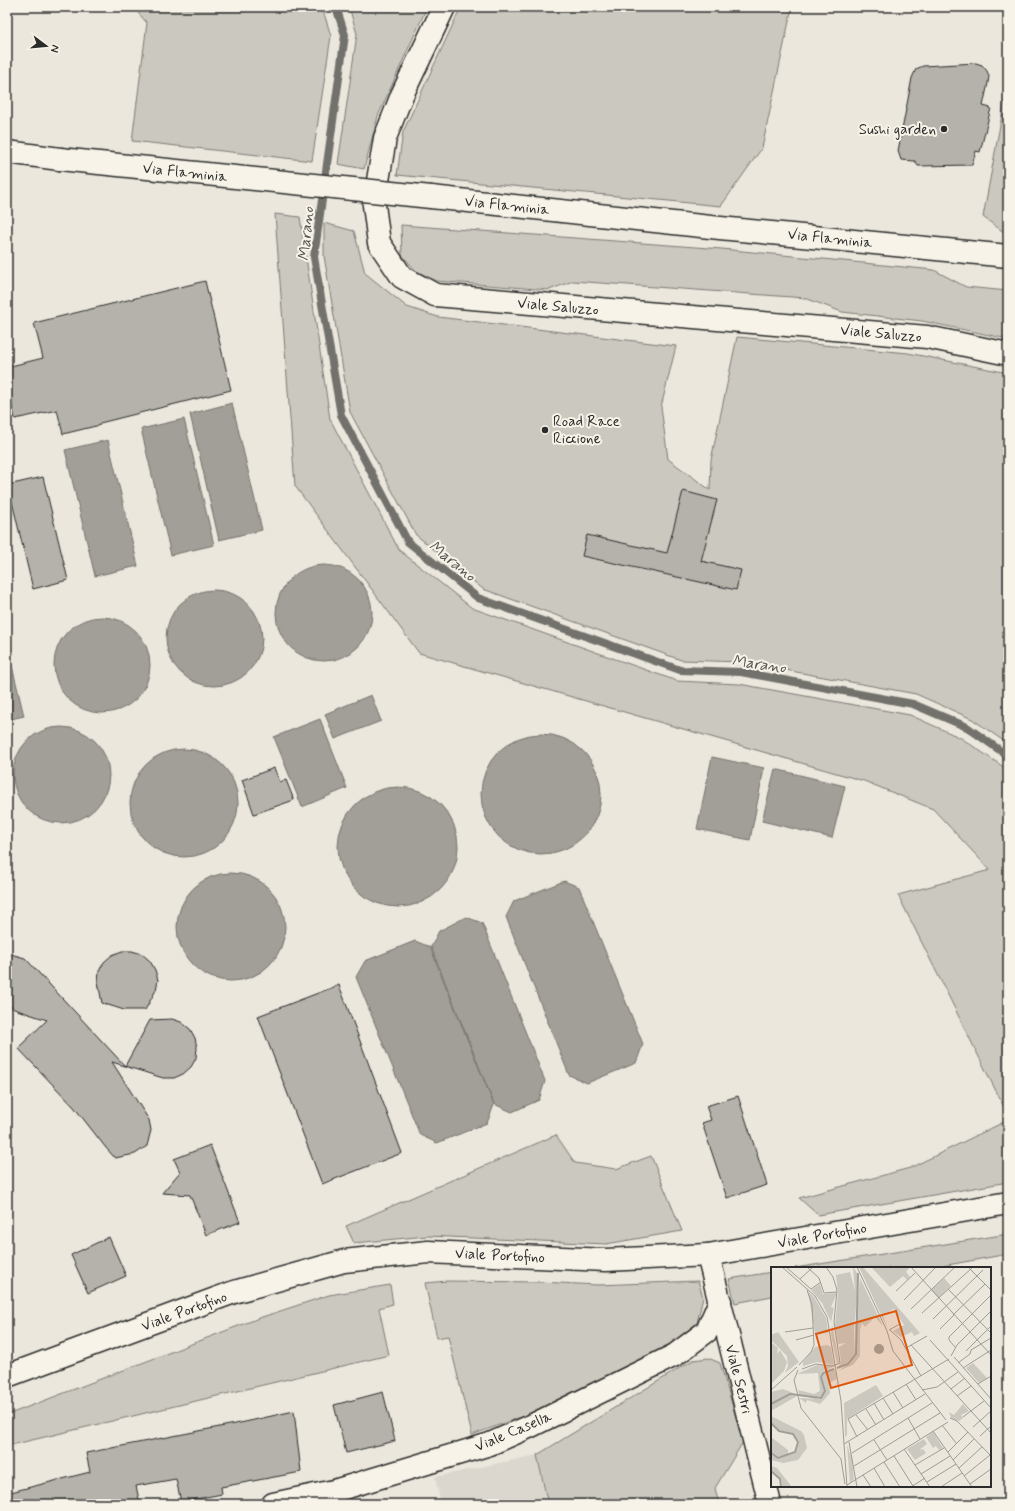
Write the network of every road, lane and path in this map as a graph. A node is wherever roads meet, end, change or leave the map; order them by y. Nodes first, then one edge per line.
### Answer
1 (444, 7) edge
2 (7, 152) edge
3 (1008, 256) edge
4 (1008, 354) edge
5 (1008, 1203) edge
6 (708, 1255) junction
7 (720, 1301) junction
8 (7, 1376) edge
9 (336, 1497) edge
10 (273, 1504) edge
11 (770, 1504) edge

1 - 4 street, Viale Saluzzo
2 - 3 street, Via Flaminia, bridge
5 - 6 street, Viale Portofino
6 - 7 street, Viale Sestri
6 - 8 street, Viale Portofino
7 - 9 street, Viale Casella
7 - 11 street, Viale Sestri
9 - 10 street, Viale Casella

